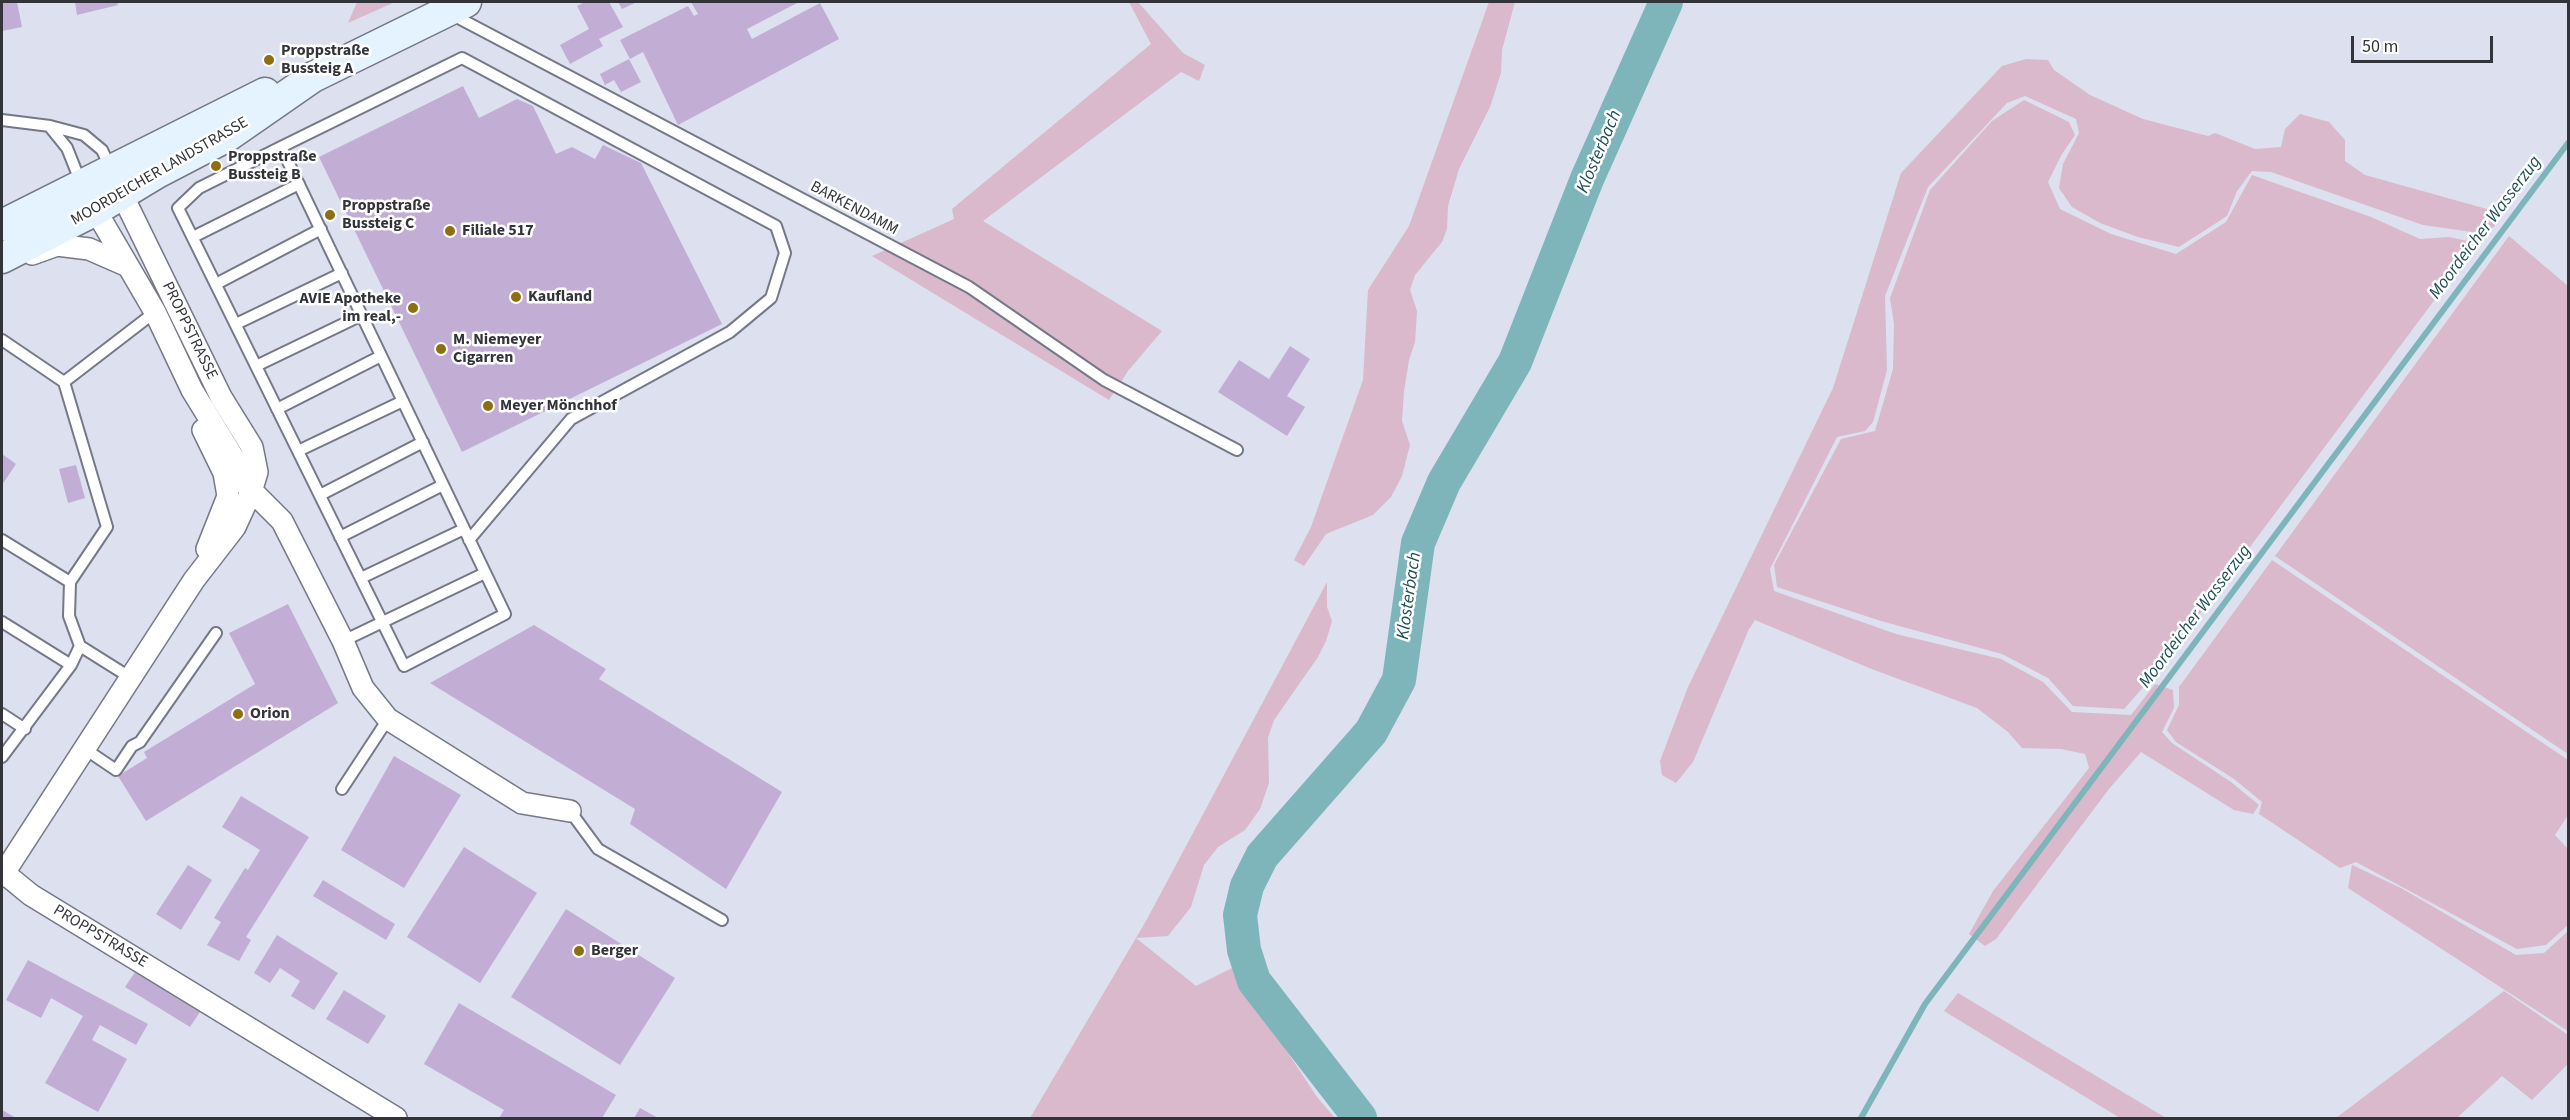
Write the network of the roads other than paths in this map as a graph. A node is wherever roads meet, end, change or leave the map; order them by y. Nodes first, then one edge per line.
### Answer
1 (456, 7) edge
2 (2, 120) edge
3 (50, 126) junction
4 (281, 147) junction
5 (116, 182) junction
6 (299, 184) junction
7 (88, 198) junction
8 (2, 225) edge
9 (321, 230) junction
10 (193, 237) junction
11 (7, 256) edge
12 (128, 266) junction
13 (342, 273) junction
14 (216, 284) junction
15 (155, 312) junction
16 (362, 315) junction
17 (236, 324) junction
18 (2, 340) edge
19 (381, 356) junction
20 (256, 366) junction
21 (64, 382) junction
22 (192, 390) junction
23 (403, 400) junction
24 (277, 409) junction
25 (423, 442) junction
26 (1238, 450) dead end
27 (298, 451) junction
28 (443, 485) junction
29 (251, 492) junction
30 (320, 495) junction
31 (228, 496) junction
32 (467, 534) junction
33 (340, 537) junction
34 (2, 540) edge
35 (485, 573) junction
36 (361, 578) junction
37 (194, 580) junction
38 (70, 582) junction
39 (382, 621) junction
40 (2, 622) edge
41 (216, 633) dead end
42 (343, 641) junction
43 (80, 645) junction
44 (71, 665) junction
45 (131, 678) junction
46 (2, 714) edge
47 (388, 719) junction
48 (25, 729) junction
49 (85, 749) junction
50 (2, 757) edge
51 (342, 789) dead end
52 (570, 811) joint
53 (3, 875) edge
54 (722, 920) dead end
55 (396, 1119) edge

1 - 5 main road, MOORDEICHER LANDSTRASSE
1 - 26 lane, BARKENDAMM
2 - 3 lane
3 - 5 lane
3 - 7 lane
4 - 6 lane
4 - 10 lane
4 - 32 lane
5 - 7 main road, MOORDEICHER LANDSTRASSE
5 - 29 street, PROPPSTRASSE
6 - 9 lane
6 - 10 lane
7 - 8 main road, MOORDEICHER LANDSTRASSE
7 - 11 main road, MOORDEICHER LANDSTRASSE
7 - 12 street, PROPPSTRASSE
9 - 13 lane
9 - 14 lane
10 - 14 lane
11 - 12 street
12 - 15 street, PROPPSTRASSE
13 - 16 lane
13 - 17 lane
14 - 17 lane
15 - 21 lane, PROPPSTRASSE
15 - 22 street, PROPPSTRASSE
16 - 19 lane
16 - 20 lane
17 - 20 lane
18 - 21 lane
19 - 23 lane
19 - 24 lane
20 - 24 lane
21 - 38 lane
22 - 29 street, PROPPSTRASSE
22 - 31 street, PROPPSTRASSE
23 - 25 lane
23 - 27 lane
24 - 27 lane
25 - 28 lane
25 - 30 lane
27 - 30 lane
28 - 32 lane
28 - 33 lane
29 - 31 street
29 - 37 street, PROPPSTRASSE
29 - 42 street, PROPPSTRASSE
30 - 33 lane
31 - 37 street, PROPPSTRASSE
32 - 35 lane
32 - 36 lane
33 - 36 lane
34 - 38 lane
35 - 39 lane
35 - 39 lane
36 - 39 lane
37 - 45 street, PROPPSTRASSE
38 - 43 lane
39 - 42 lane
40 - 44 lane
41 - 49 lane
42 - 47 street, PROPPSTRASSE
43 - 44 lane
43 - 45 lane
44 - 48 lane
45 - 49 street, PROPPSTRASSE
46 - 48 lane
47 - 51 lane
47 - 52 street, PROPPSTRASSE
48 - 50 lane
49 - 53 street, PROPPSTRASSE
52 - 54 lane
53 - 55 street, PROPPSTRASSE

